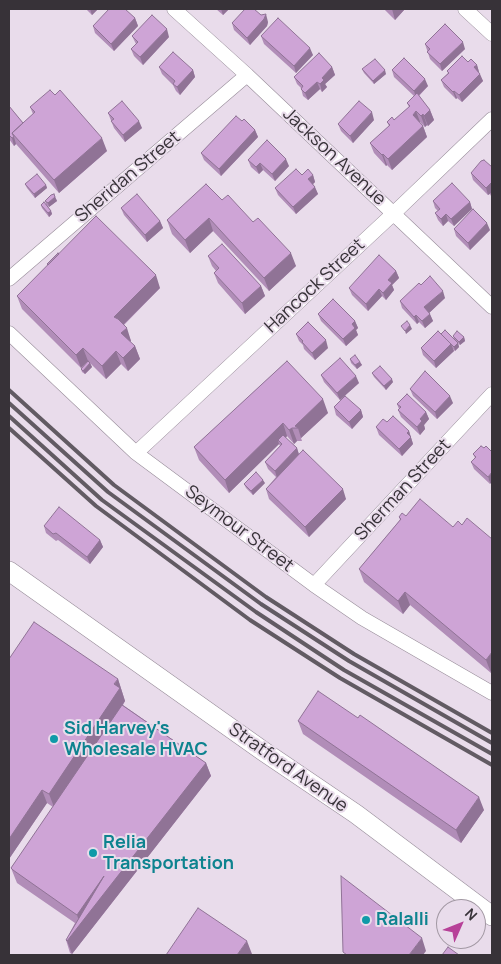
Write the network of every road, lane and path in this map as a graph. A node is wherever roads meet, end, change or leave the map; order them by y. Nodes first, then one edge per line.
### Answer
1 (174, 9) edge
2 (465, 9) edge
3 (492, 34) edge
4 (247, 75) junction
5 (492, 119) edge
6 (393, 214) junction
7 (9, 279) edge
8 (492, 307) edge
9 (9, 334) edge
10 (492, 394) edge
11 (136, 452) junction
12 (9, 571) edge
13 (314, 585) junction
14 (492, 693) edge
15 (492, 916) edge

1 - 4 street, Jackson Avenue
2 - 3 street
4 - 6 street, Jackson Avenue
4 - 7 street, Sheridan Street
5 - 6 street, Hancock Street
6 - 8 street, Jackson Avenue
6 - 11 street, Hancock Street
9 - 11 street, Seymour Street
10 - 13 street, Sherman Street
11 - 13 street, Seymour Street
12 - 15 main road, Stratford Avenue
13 - 14 street, Seymour Street

